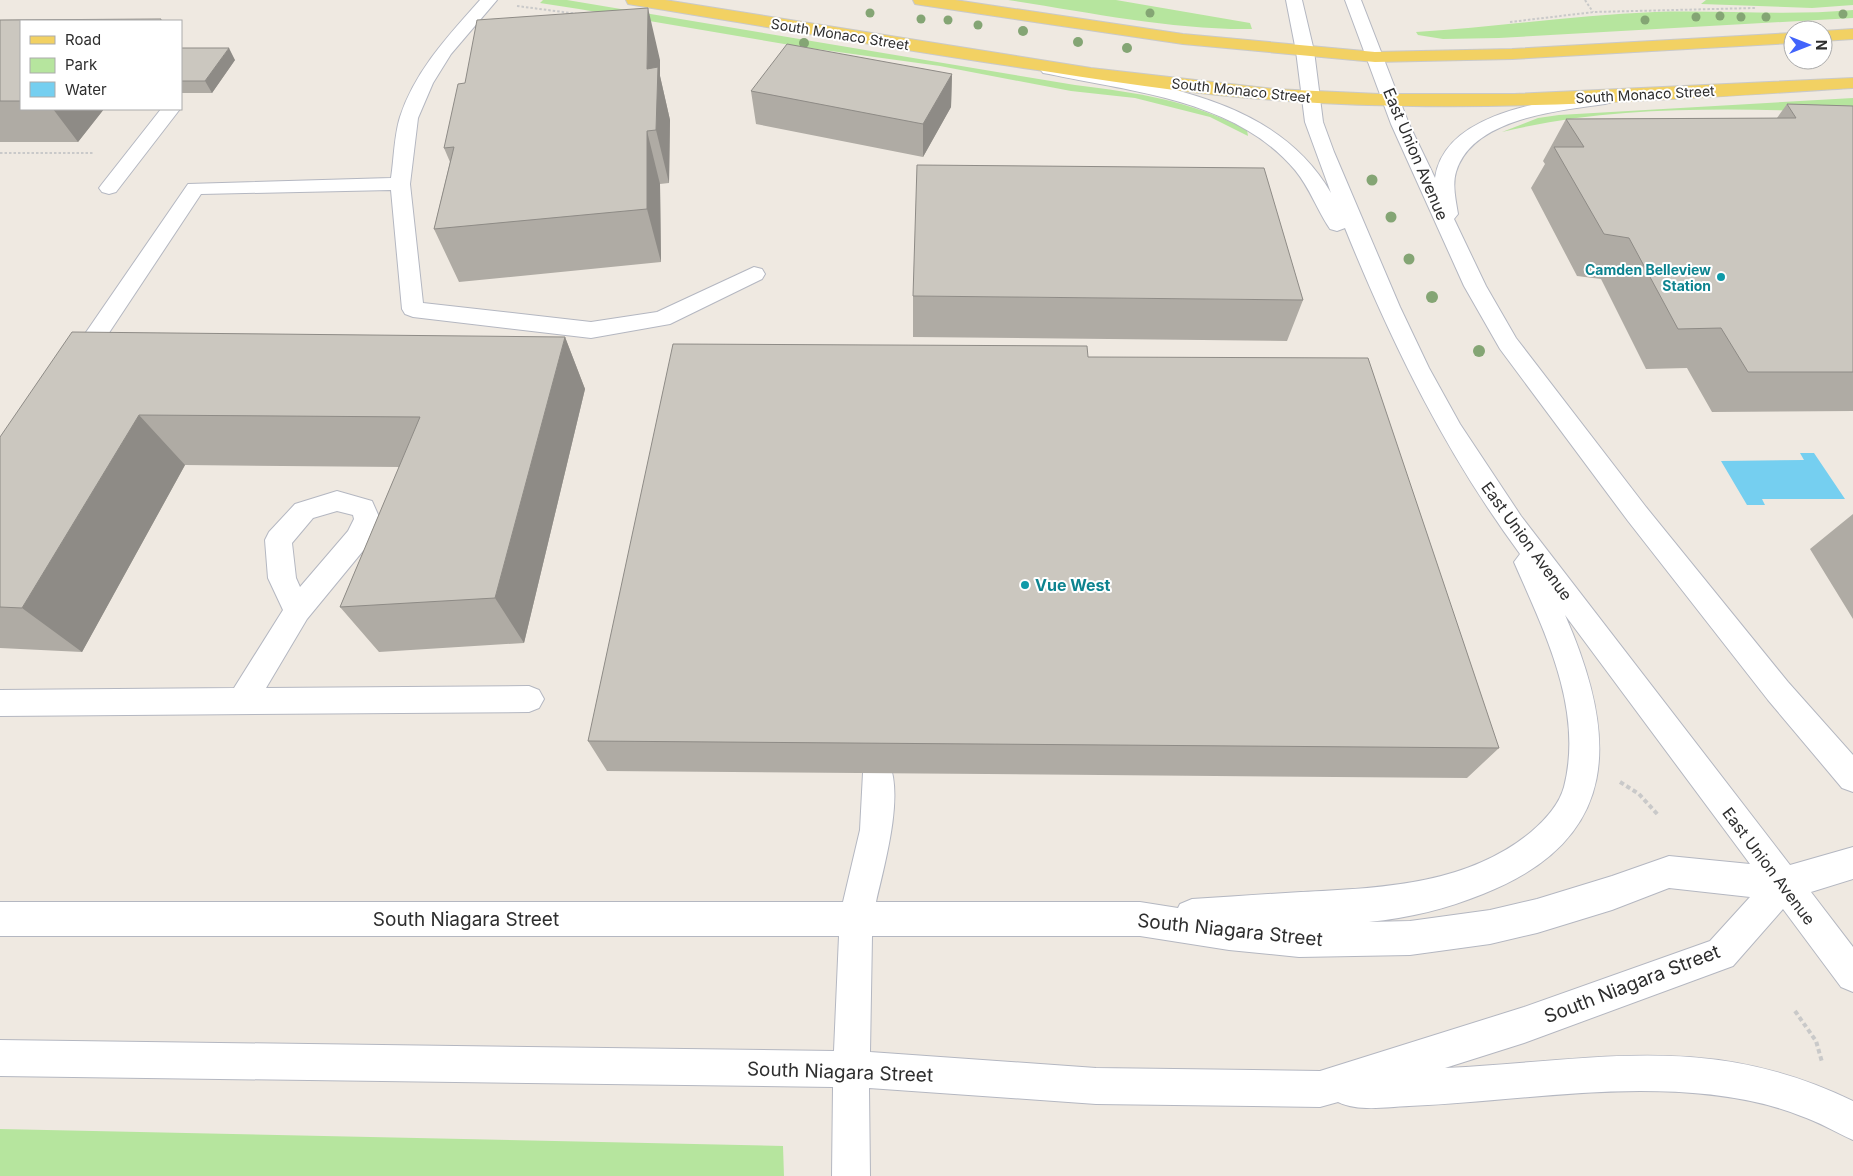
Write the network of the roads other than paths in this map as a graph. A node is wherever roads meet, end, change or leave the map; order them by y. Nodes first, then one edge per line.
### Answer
1 (489, 0) edge
2 (634, 0) edge
3 (921, 0) edge
4 (1294, 0) edge
5 (1353, 0) edge
6 (1853, 34) edge
7 (1833, 35) edge
8 (1783, 39) edge
9 (1305, 51) junction
10 (1375, 57) junction
11 (1031, 64) junction
12 (1853, 83) edge
13 (1311, 97) junction
14 (1612, 97) junction
15 (1392, 99) junction
16 (170, 110) edge
17 (400, 184) junction
18 (109, 188) dead end
19 (1456, 247) junction
20 (754, 274) dead end
21 (1413, 358) junction
22 (63, 384) edge
23 (1512, 523) junction
24 (297, 612) dead end
25 (529, 699) dead end
26 (242, 701) junction
27 (0, 703) edge
28 (878, 773) edge
29 (1853, 778) edge
30 (1853, 863) edge
31 (1783, 884) junction
32 (0, 919) edge
33 (856, 919) junction
34 (1140, 919) junction
35 (1853, 975) edge
36 (0, 1058) edge
37 (850, 1069) junction
38 (1320, 1089) junction
39 (1853, 1121) edge
40 (851, 1176) edge

1 - 17 street
2 - 11 main road, South Monaco Street
3 - 9 main road
4 - 9 street, East Union Avenue
5 - 10 street, East Union Avenue
6 - 7 main road
8 - 10 main road
9 - 10 main road
9 - 13 street, East Union Avenue
10 - 15 street, East Union Avenue
11 - 13 main road, South Monaco Street
11 - 21 street
12 - 14 main road, South Monaco Street
13 - 15 main road, South Monaco Street
13 - 21 street, East Union Avenue
14 - 15 main road, South Monaco Street
14 - 19 street
15 - 19 street, East Union Avenue
16 - 18 street
17 - 20 street
17 - 22 street
19 - 29 street, East Union Avenue
21 - 23 street, East Union Avenue
23 - 31 street, East Union Avenue
23 - 34 street
24 - 26 street
25 - 26 street
26 - 27 street
28 - 33 street
30 - 31 street
31 - 34 street, South Niagara Street
31 - 35 street, East Union Avenue
31 - 38 street, South Niagara Street
32 - 33 street, South Niagara Street
33 - 34 street, South Niagara Street
33 - 37 street
36 - 37 street, South Niagara Street
37 - 38 street, South Niagara Street
37 - 40 street
38 - 39 street

